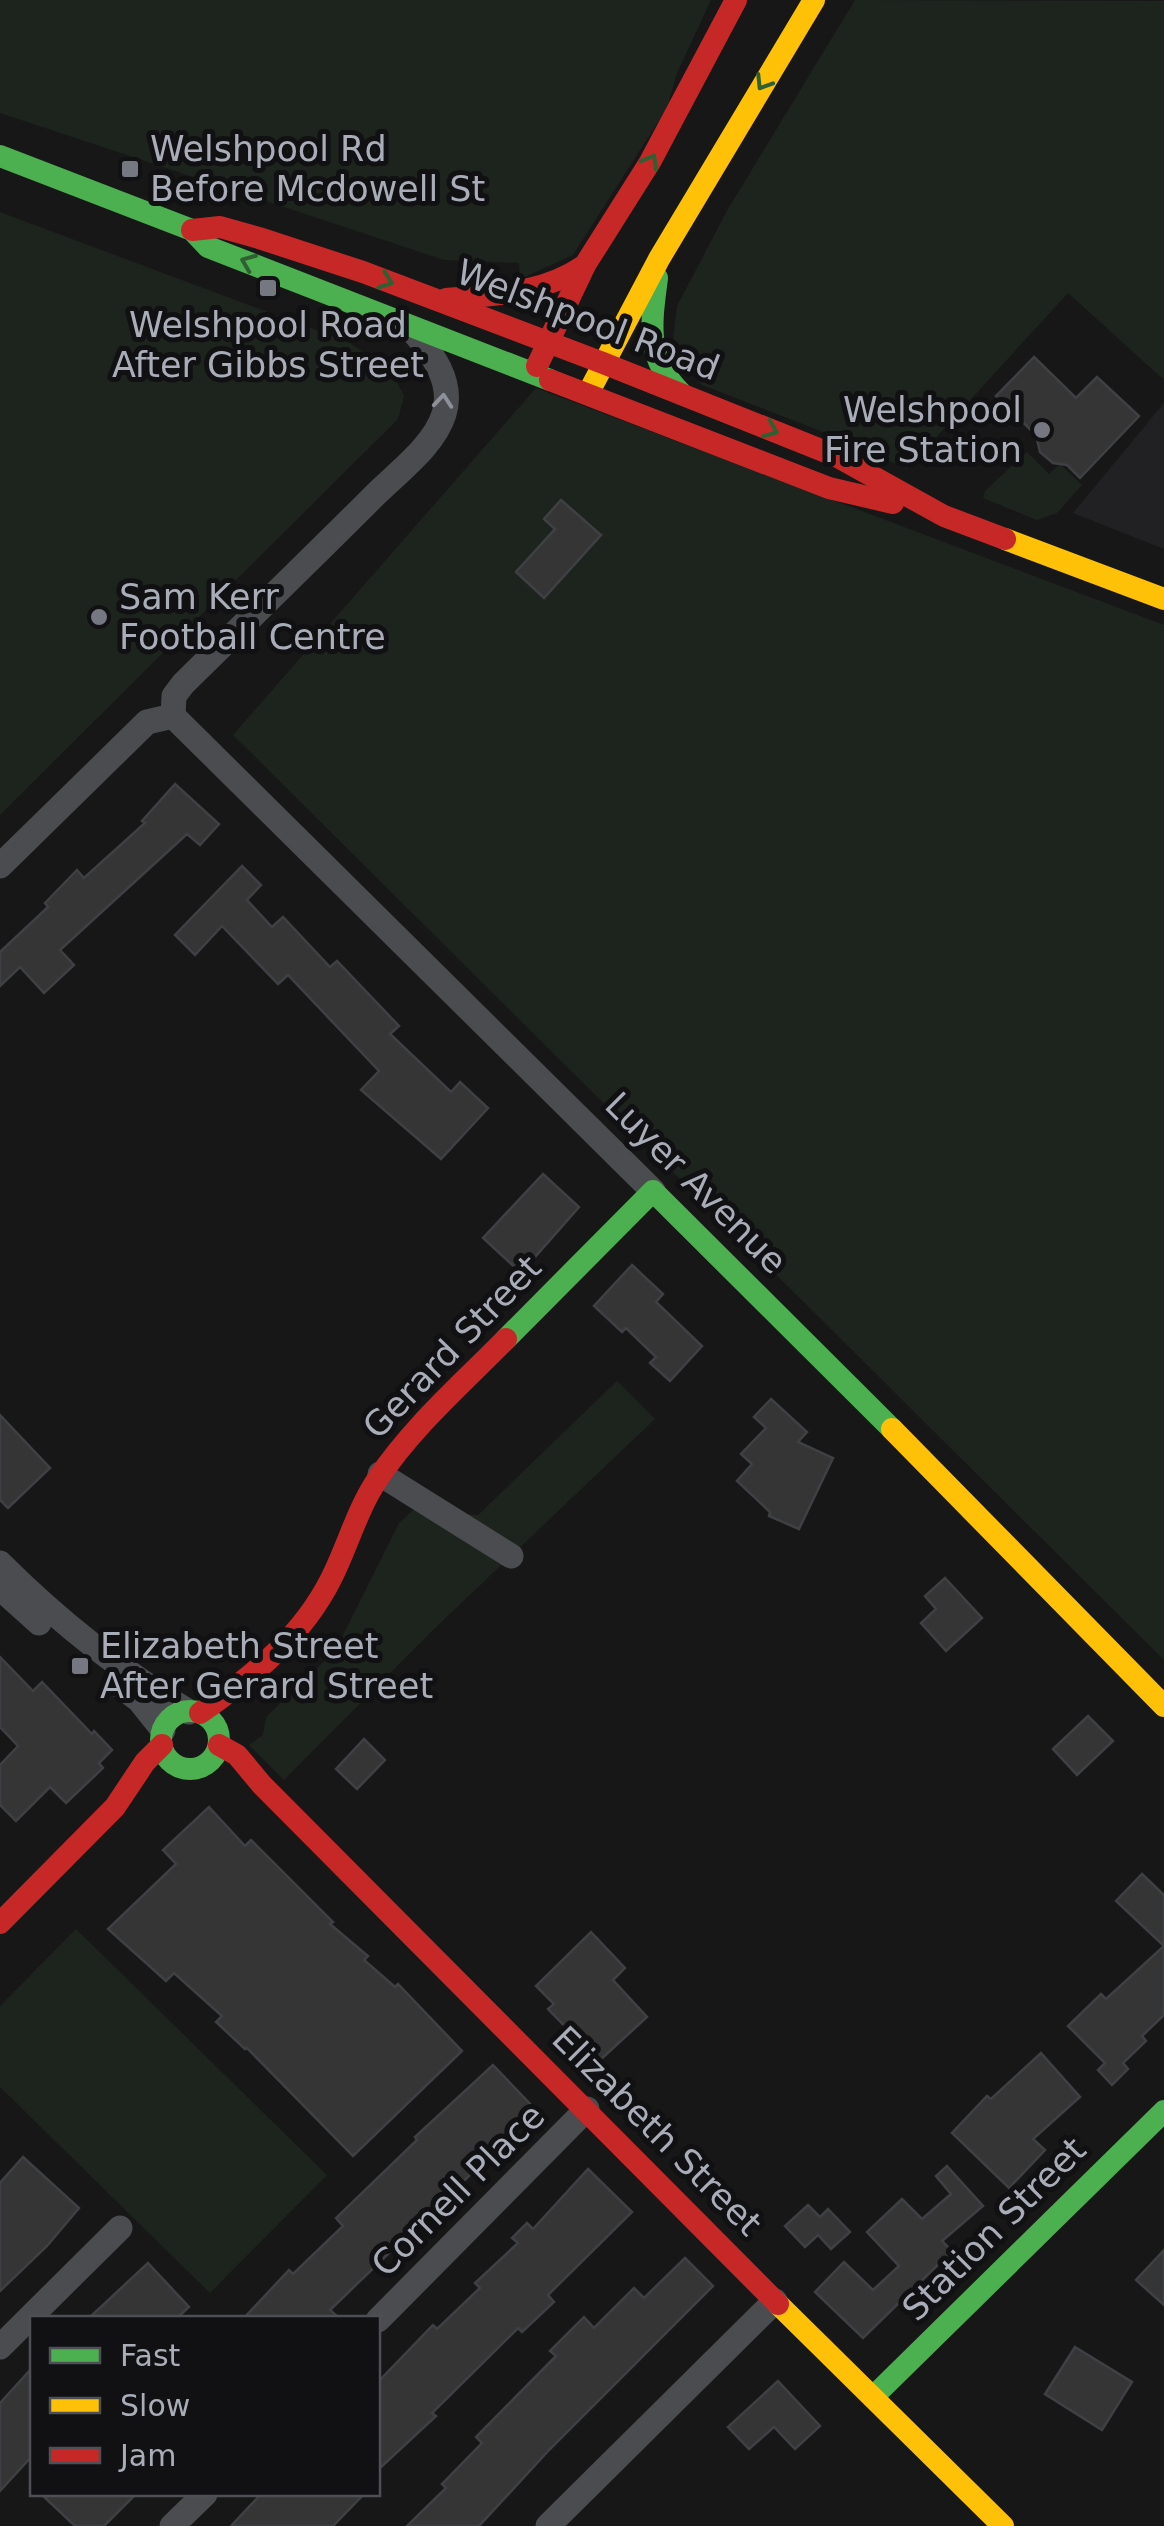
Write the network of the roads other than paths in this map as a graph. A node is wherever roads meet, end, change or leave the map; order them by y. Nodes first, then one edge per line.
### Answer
1 (736, 0) edge
2 (814, 0) edge
3 (0, 156) edge
4 (192, 230) junction
5 (659, 259) junction
6 (585, 265) junction
7 (436, 300) junction
8 (408, 326) junction
9 (548, 342) junction
10 (603, 363) junction
11 (534, 374) junction
12 (681, 393) junction
13 (587, 395) junction
14 (944, 516) junction
15 (1164, 599) edge
16 (173, 716) junction
17 (0, 866) edge
18 (653, 1191) junction
19 (380, 1474) junction
20 (511, 1556) dead end
21 (0, 1563) edge
22 (0, 1588) edge
23 (262, 1669) junction
24 (1164, 1706) edge
25 (194, 1713) junction
26 (163, 1738) junction
27 (216, 1748) junction
28 (181, 1768) junction
29 (114, 1807) junction
30 (0, 1922) edge
31 (587, 2109) junction
32 (1164, 2111) edge
33 (120, 2228) dead end
34 (774, 2301) junction
35 (31, 2316) edge
36 (30, 2317) edge
37 (380, 2318) edge
38 (0, 2347) edge
39 (874, 2396) junction
40 (203, 2496) edge
41 (990, 2522) edge
42 (172, 2526) edge
43 (548, 2526) edge

6 -> 1 street
2 -> 5 street
3 - 4 street, Welshpool Road
4 -> 7 street, Welshpool Road
8 -> 4 street, Welshpool Road
5 - 10 street
5 - 12 street
6 - 7 street
6 - 9 street
7 - 9 street, Welshpool Road
8 - 11 street, Welshpool Road
16 -> 8 street
9 - 10 street, Welshpool Road
9 - 11 street
10 - 12 street, Welshpool Road
10 - 13 street
11 - 13 street, Welshpool Road
12 -> 14 street, Welshpool Road
13 - 14 street, Welshpool Road
14 - 15 street, Welshpool Road
16 - 17 street
16 - 18 street, Luyer Avenue
18 - 19 street, Gerard Street
18 - 24 street, Luyer Avenue
19 - 20 street
19 - 23 street, Gerard Street
21 - 25 street
22 - 26 street
23 - 25 street, Gerard Street
23 - 27 street, Gerard Street
25 - 26 street
25 - 27 street
26 - 28 street
26 - 29 street
27 - 28 street
27 - 31 street, Elizabeth Street
28 - 29 street
29 - 30 street
31 - 34 street, Elizabeth Street
31 - 37 street, Cornell Place
32 - 39 street, Station Street
33 - 35 street
34 - 39 street, Elizabeth Street
34 - 43 street
36 - 38 street
39 - 41 street, Elizabeth Street
40 - 42 street

